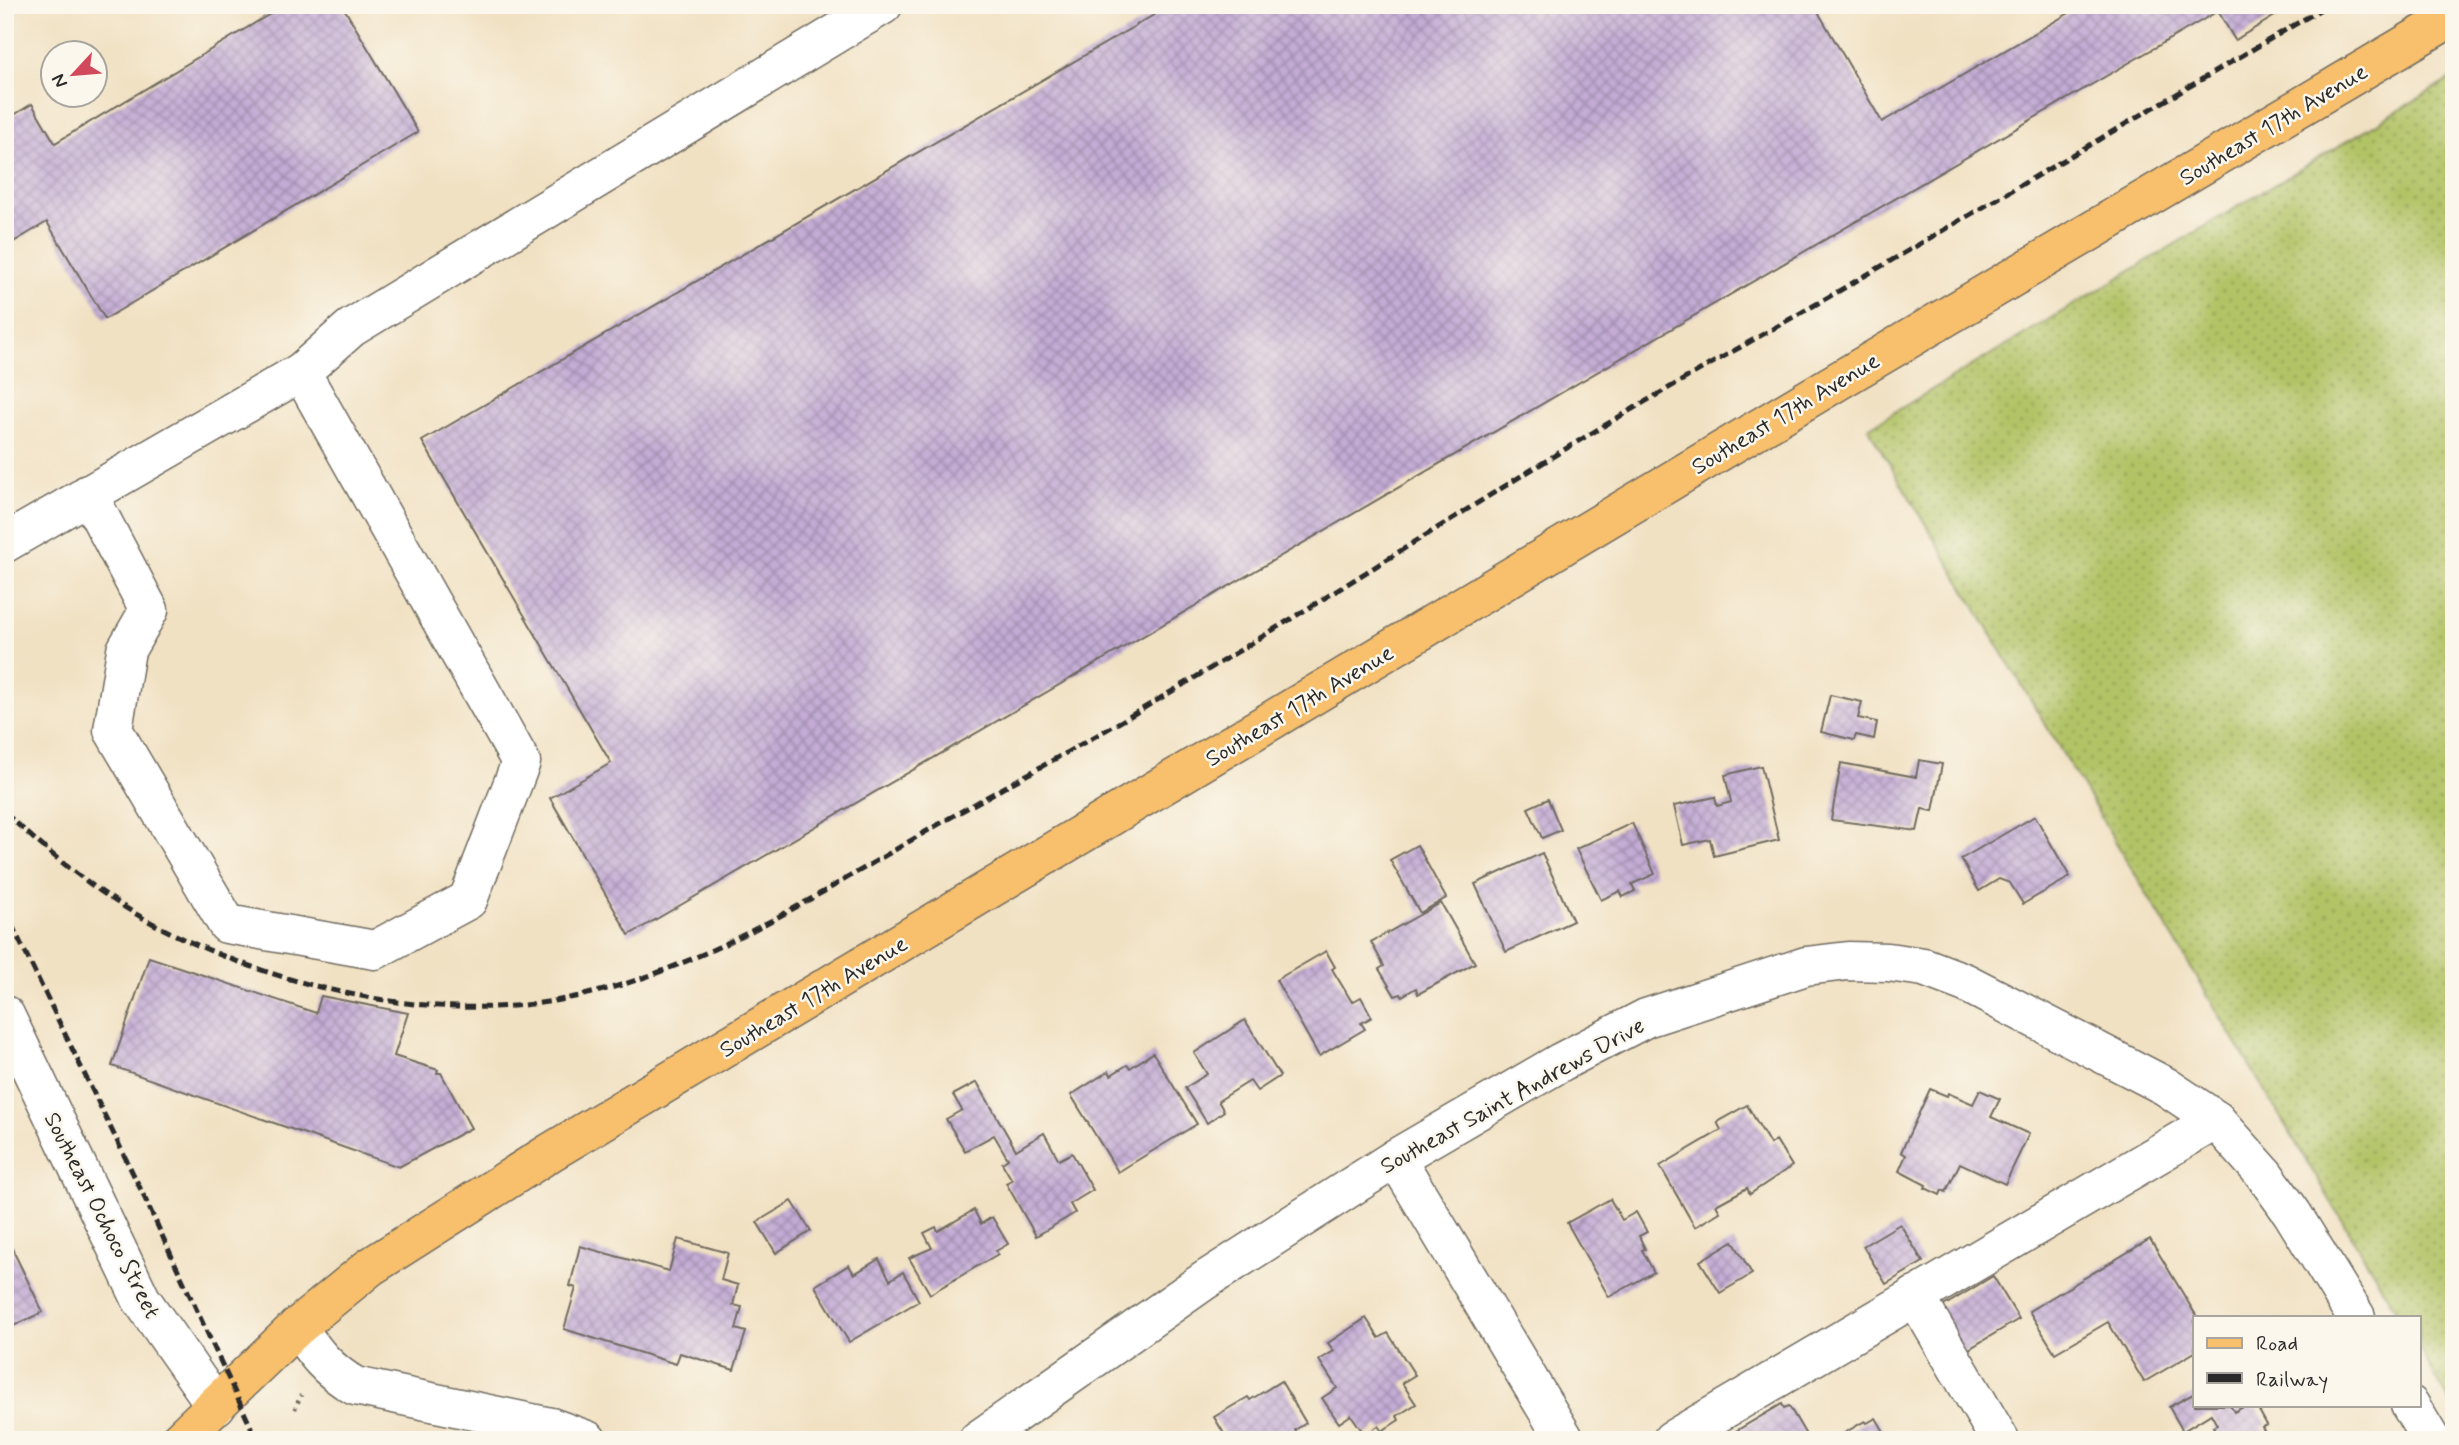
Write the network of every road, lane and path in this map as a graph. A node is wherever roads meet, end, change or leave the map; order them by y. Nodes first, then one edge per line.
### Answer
1 (883, 5) edge
2 (2454, 16) edge
3 (302, 372) junction
4 (88, 494) junction
5 (5, 543) edge
6 (5, 1015) edge
7 (2216, 1120) junction
8 (1396, 1158) junction
9 (1916, 1296) junction
10 (2355, 1316) edge
11 (297, 1327) junction
12 (216, 1406) junction
13 (2411, 1406) edge
14 (179, 1440) edge
15 (587, 1440) edge
16 (978, 1440) edge
17 (1565, 1440) edge
18 (1672, 1440) edge
19 (2000, 1440) edge
20 (2431, 1440) edge

1 - 3 street
2 - 11 main road, Southeast 17th Avenue
3 - 4 street
3 - 4 street
4 - 5 street
6 - 12 street, Southeast Ochoco Street
7 - 8 street, Southeast Saint Andrews Drive
7 - 9 street
7 - 10 street, Southeast Saint Andrews Drive
8 - 16 street, Southeast Saint Andrews Drive
8 - 17 street
9 - 18 street
9 - 19 street
11 - 12 main road, Southeast 17th Avenue
11 - 15 street
12 - 14 main road, Southeast 17th Avenue
13 - 20 street

